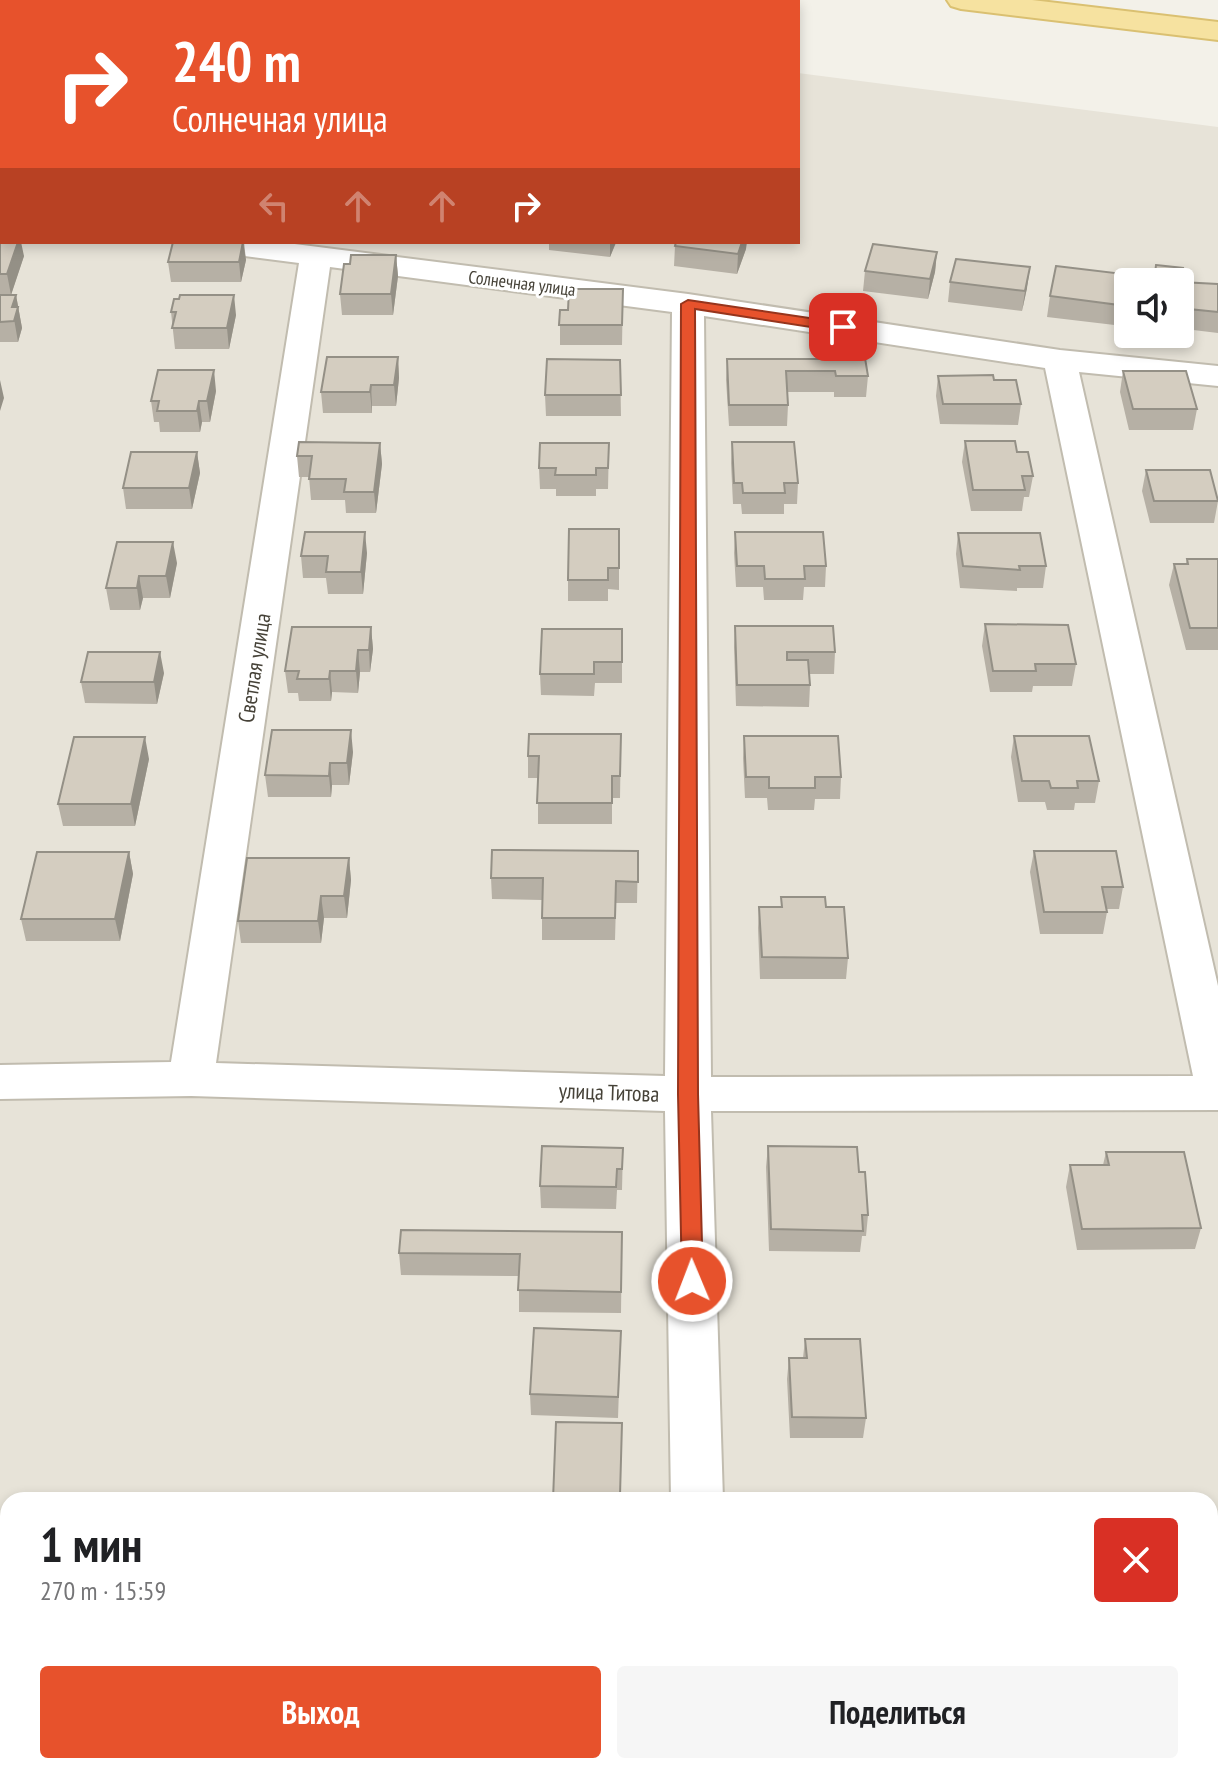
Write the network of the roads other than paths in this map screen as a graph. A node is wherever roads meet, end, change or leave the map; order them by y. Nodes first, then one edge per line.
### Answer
1 (976, 1) edge
2 (1218, 31) edge
3 (221, 244) edge
4 (316, 257) junction
5 (688, 304) junction
6 (1060, 360) junction
7 (1218, 376) edge
8 (191, 1079) junction
9 (0, 1082) edge
10 (1218, 1090) edge
11 (688, 1094) junction
12 (697, 1492) edge

1 - 2 main road
3 - 4 street, Солнечная улица
4 - 5 street, Солнечная улица
4 - 8 street, Светлая улица
5 - 6 street, Солнечная улица
5 - 11 street
6 - 7 street, Солнечная улица
6 - 10 street
8 - 9 street, улица Титова
8 - 11 street, улица Титова
10 - 11 street, улица Титова
11 - 12 street

